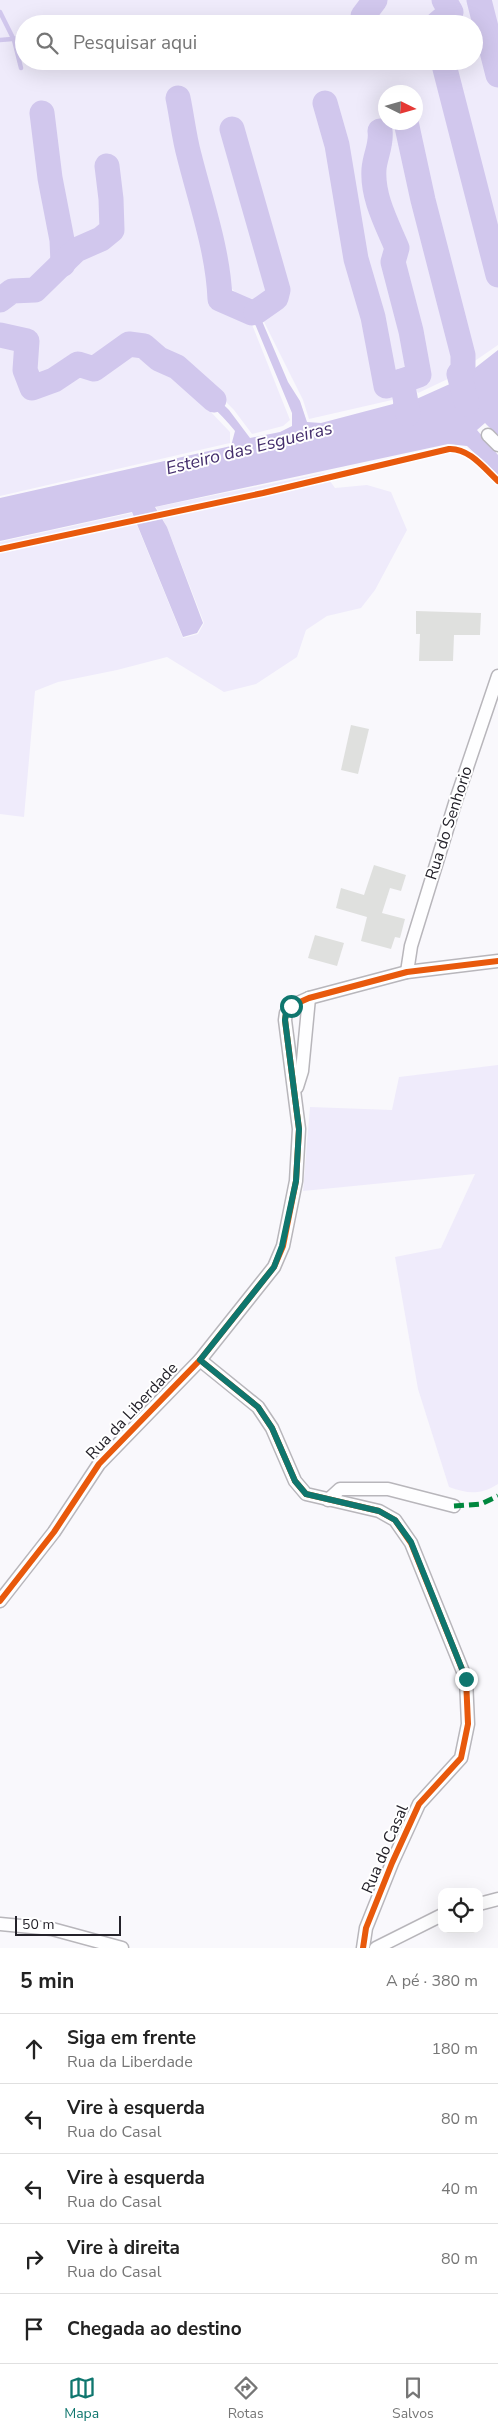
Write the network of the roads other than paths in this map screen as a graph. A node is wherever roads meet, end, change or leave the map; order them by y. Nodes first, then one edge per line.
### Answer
1 (488, 435) dead end
2 (498, 445) edge
3 (498, 676) edge
4 (498, 961) edge
5 (407, 972) junction
6 (309, 998) junction
7 (296, 1092) junction
8 (200, 1360) junction
9 (328, 1500) junction
10 (454, 1506) dead end
11 (0, 1601) edge
12 (498, 1899) edge
13 (483, 1903) edge
14 (438, 1917) edge
15 (0, 1924) edge
16 (122, 1948) edge
17 (363, 1948) edge
18 (376, 1948) edge

1 - 2 street
3 - 5 street, Rua do Senhorio
4 - 5 street, Rua da Liberdade
5 - 6 street, Rua da Liberdade
6 - 7 street, Rua da Liberdade
6 - 7 street, Rua da Liberdade
7 - 8 street, Rua da Liberdade
8 - 9 street, Rua do Casal
8 - 11 street, Rua da Liberdade
9 - 10 street
9 - 17 street, Rua do Casal
12 - 13 street
14 - 18 street
15 - 16 street

